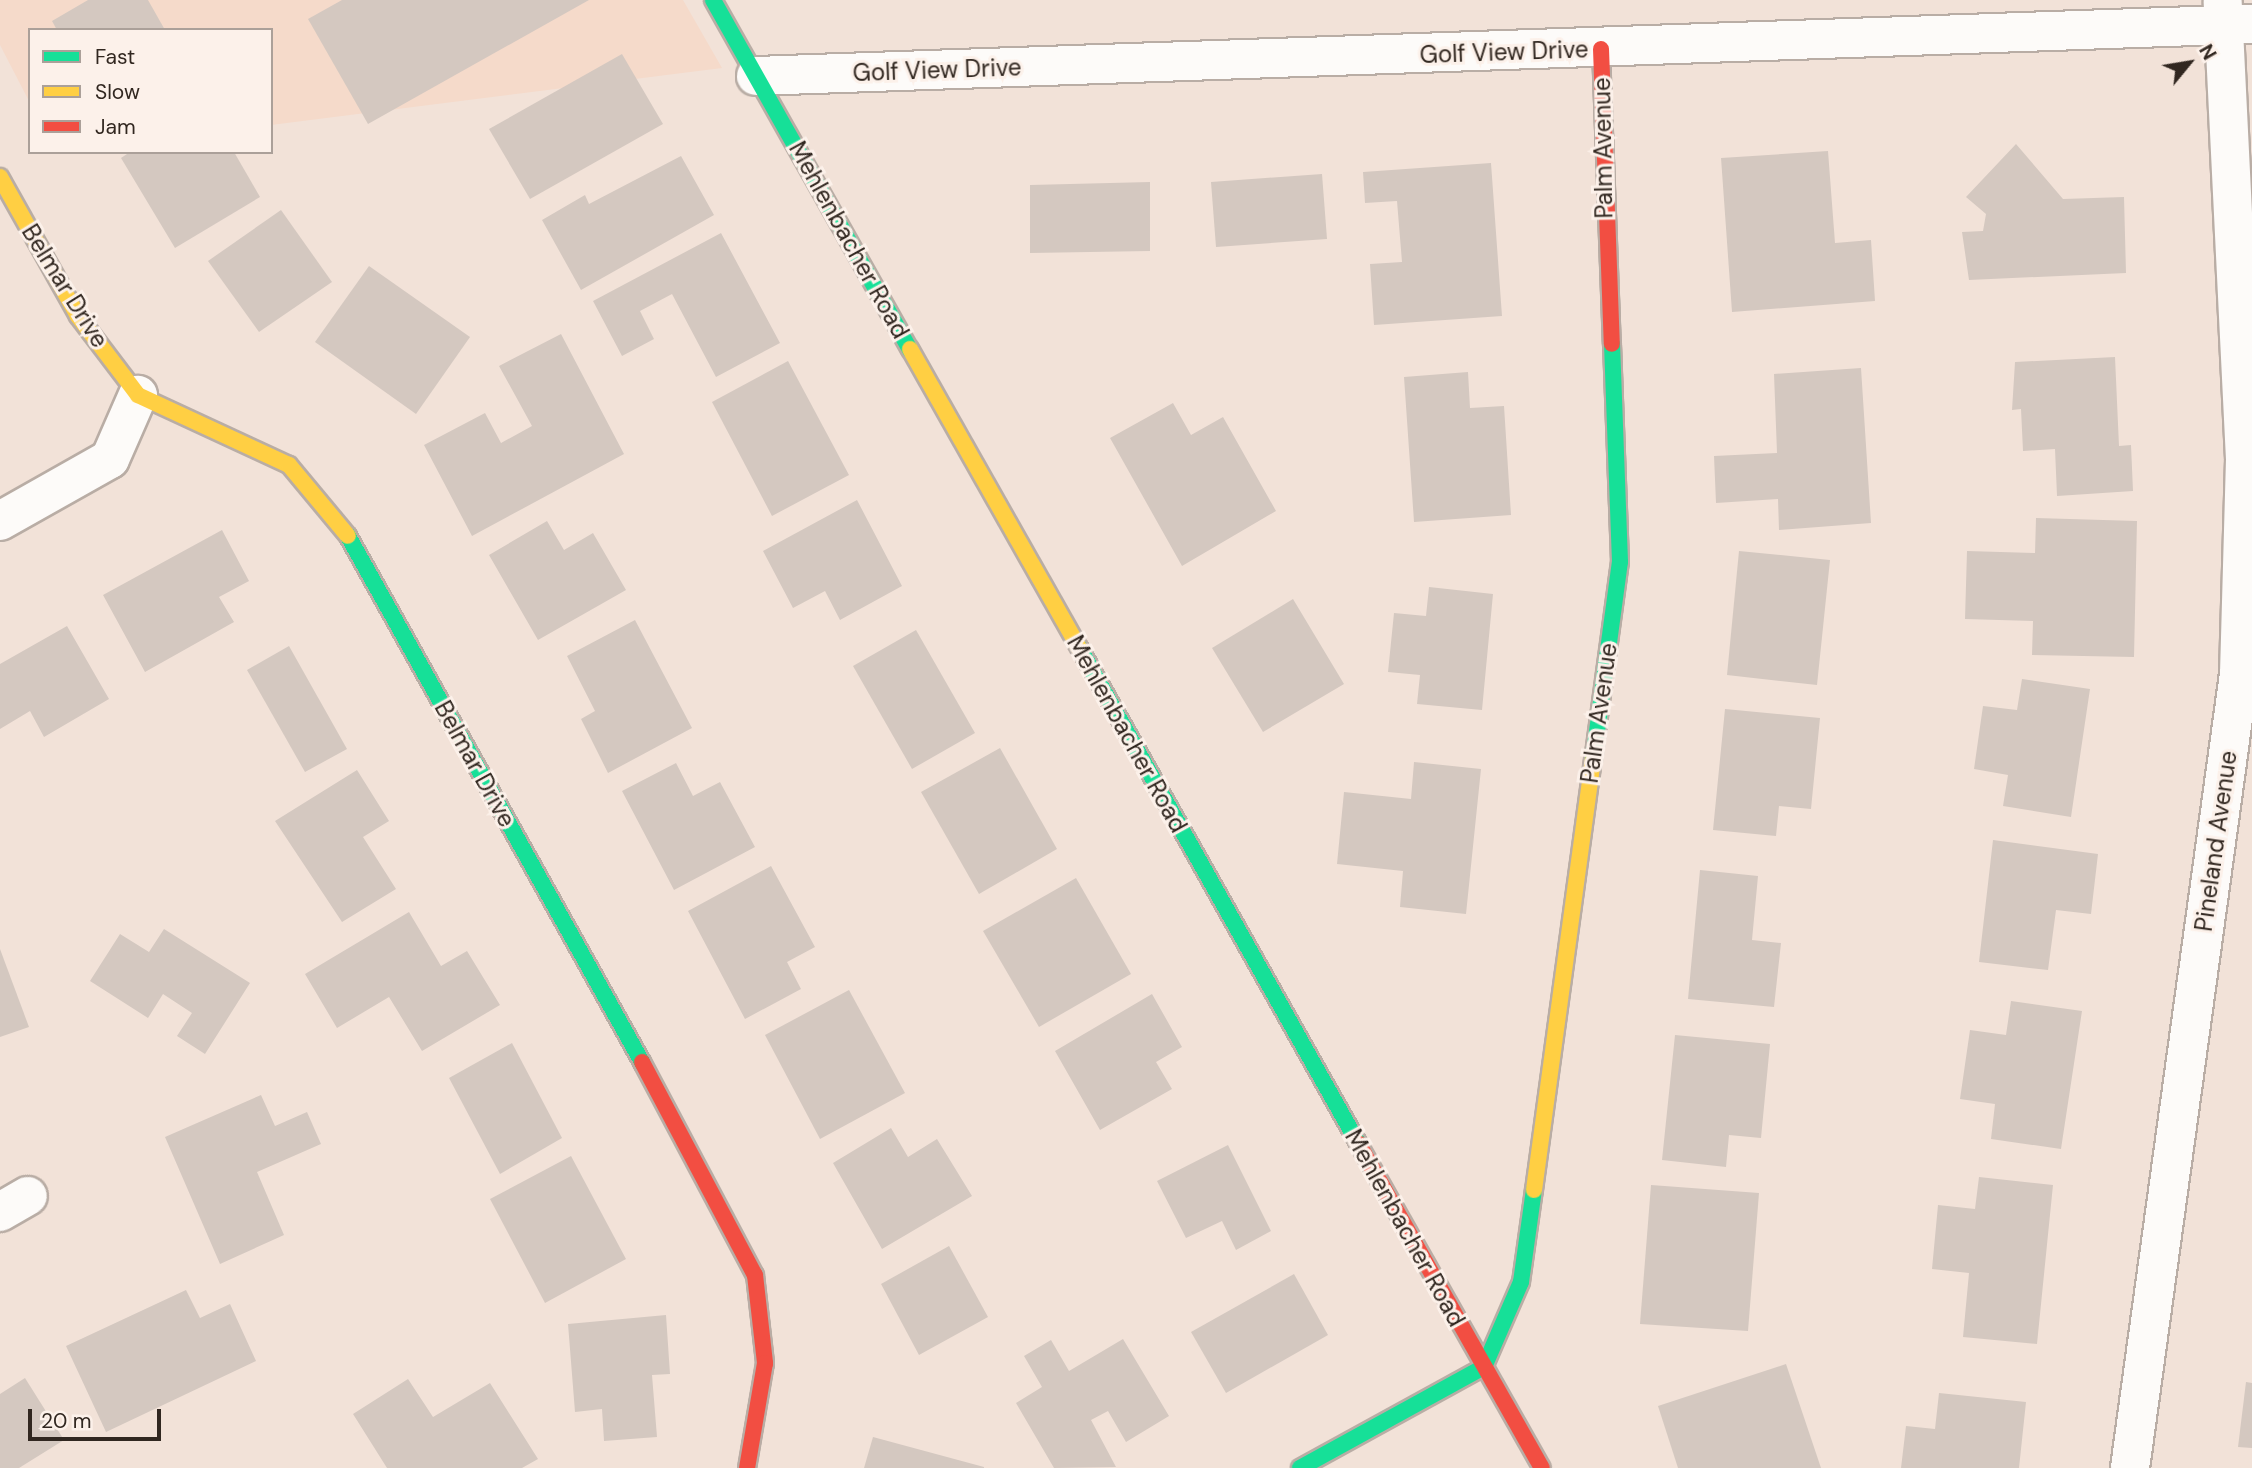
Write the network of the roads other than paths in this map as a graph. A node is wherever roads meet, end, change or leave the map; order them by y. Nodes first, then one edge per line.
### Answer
1 (713, 0) edge
2 (2233, 17) edge
3 (1601, 48) junction
4 (756, 76) junction
5 (0, 177) edge
6 (138, 394) junction
7 (0, 521) edge
8 (1484, 1367) junction
9 (747, 1468) edge
10 (1300, 1468) edge
11 (1542, 1468) edge
12 (2130, 1468) edge

1 - 4 street, Mehlenbacher Road
2 - 3 street, Golf View Drive
2 - 12 street, Pineland Avenue
3 - 4 street, Golf View Drive
3 - 8 street, Palm Avenue
4 - 8 street, Mehlenbacher Road
5 - 6 street, Belmar Drive
6 - 7 street
6 - 9 street, Belmar Drive
8 - 10 street
8 - 11 street, Mehlenbacher Road

